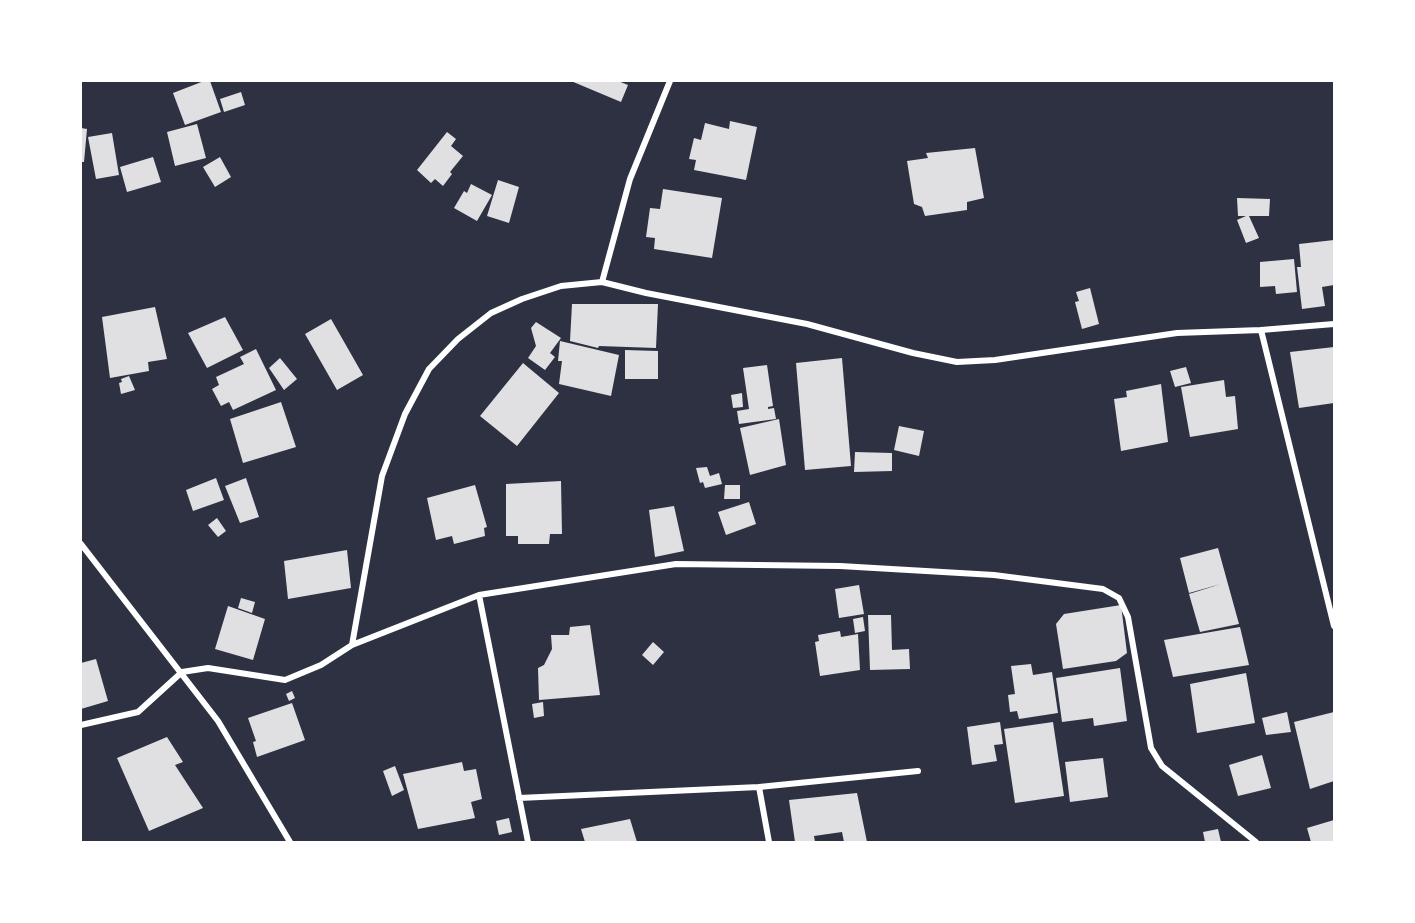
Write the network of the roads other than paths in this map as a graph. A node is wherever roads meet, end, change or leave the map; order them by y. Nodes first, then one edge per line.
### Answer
1 (670, 81) edge
2 (602, 282) junction
3 (1334, 324) edge
4 (1261, 330) junction
5 (81, 544) edge
6 (479, 595) junction
7 (1334, 626) edge
8 (352, 645) junction
9 (182, 672) junction
10 (81, 725) edge
11 (918, 771) dead end
12 (759, 787) junction
13 (519, 798) junction
14 (290, 842) edge
15 (528, 842) edge
16 (768, 842) edge
17 (1256, 842) edge

1 - 2 street
2 - 4 street
2 - 8 street
3 - 4 street
4 - 7 street
5 - 9 street
6 - 8 street
6 - 13 street
6 - 17 street
8 - 9 street
9 - 10 street
9 - 14 street
11 - 12 street
12 - 13 street
12 - 16 street
13 - 15 street

